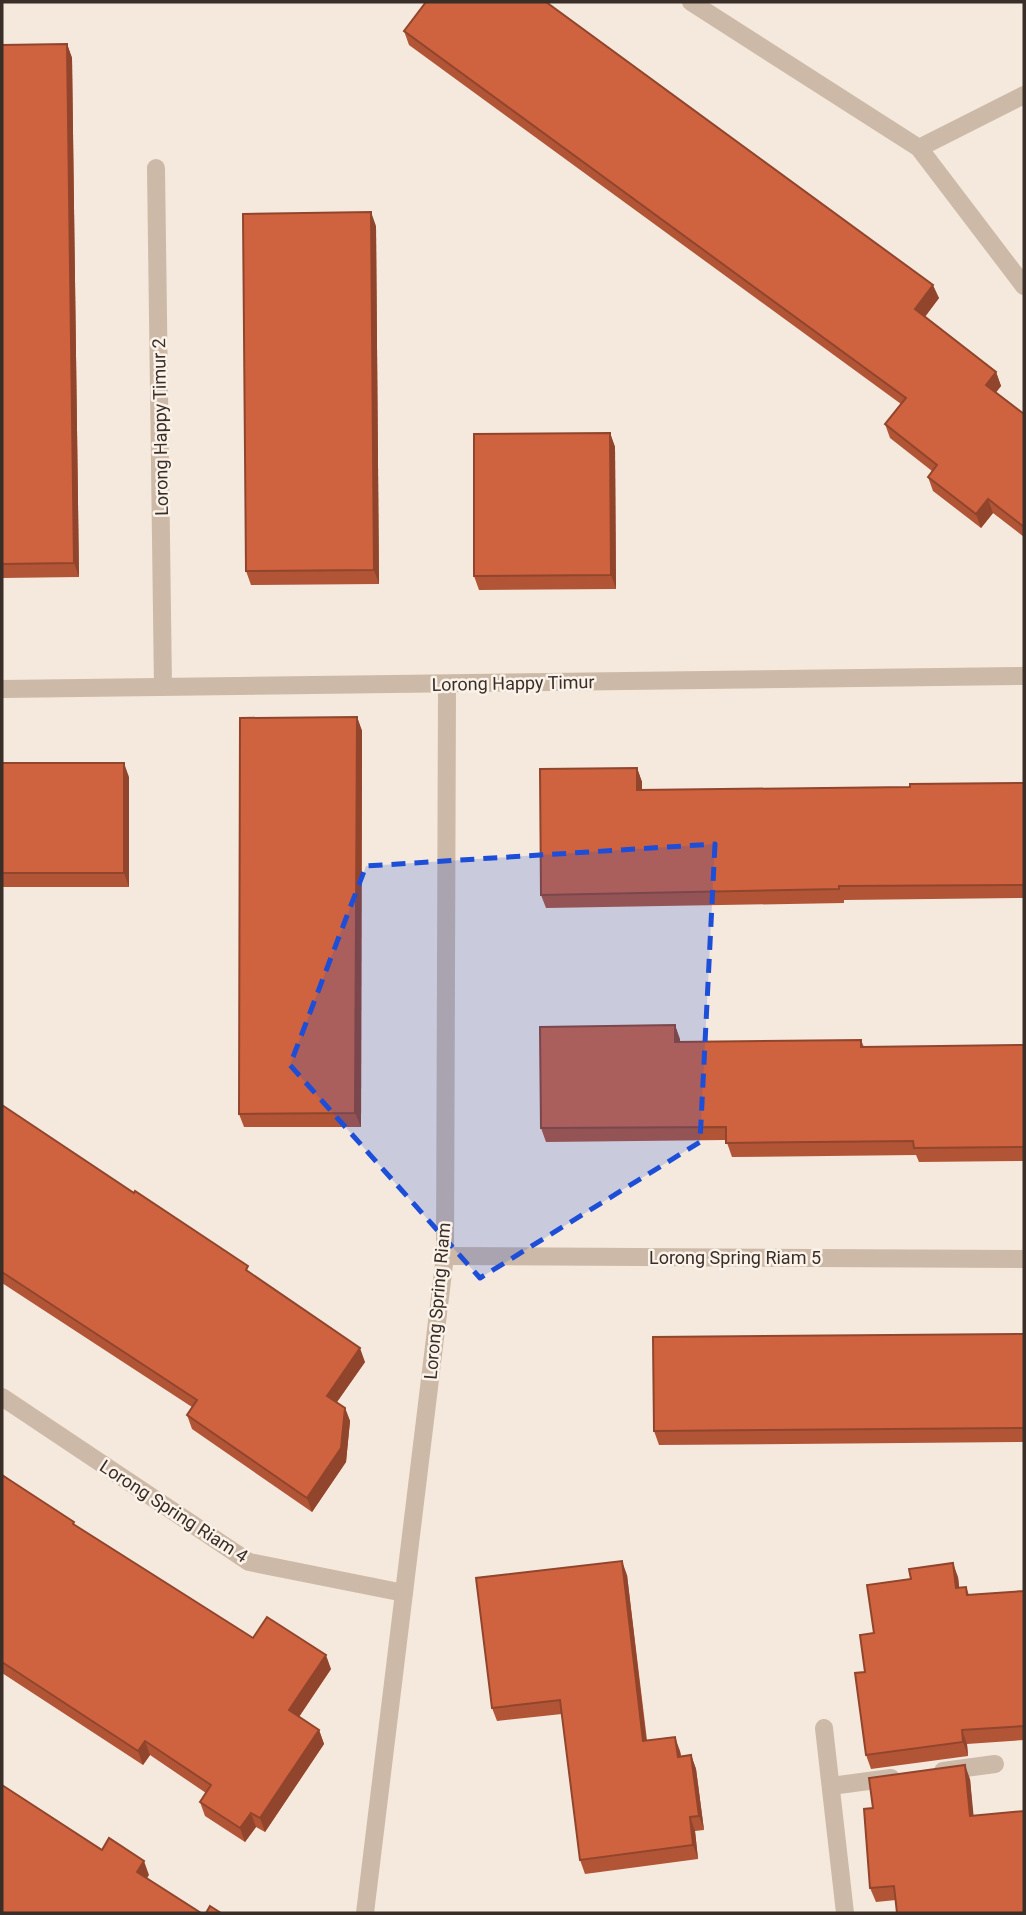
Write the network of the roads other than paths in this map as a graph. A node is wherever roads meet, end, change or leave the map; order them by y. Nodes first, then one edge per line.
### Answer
1 (691, 2) edge
2 (1024, 95) edge
3 (919, 148) junction
4 (156, 168) dead end
5 (1024, 286) edge
6 (1024, 676) edge
7 (447, 685) junction
8 (163, 687) junction
9 (2, 689) edge
10 (445, 1256) junction
11 (1024, 1259) edge
12 (2, 1397) edge
13 (404, 1593) junction
14 (824, 1728) dead end
15 (995, 1764) dead end
16 (831, 1786) junction
17 (365, 1913) edge
18 (845, 1913) edge

1 - 3 street
2 - 3 street
3 - 5 street
4 - 8 street, Lorong Happy Timur 2
6 - 7 street, Lorong Happy Timur
7 - 8 street, Lorong Happy Timur
7 - 10 street, Lorong Spring Riam
8 - 9 street, Lorong Happy Timur
10 - 11 street, Lorong Spring Riam 5
10 - 13 street, Lorong Spring Riam
12 - 13 street, Lorong Spring Riam 4
13 - 17 street, Lorong Spring Riam
14 - 16 street
15 - 16 street
16 - 18 street

